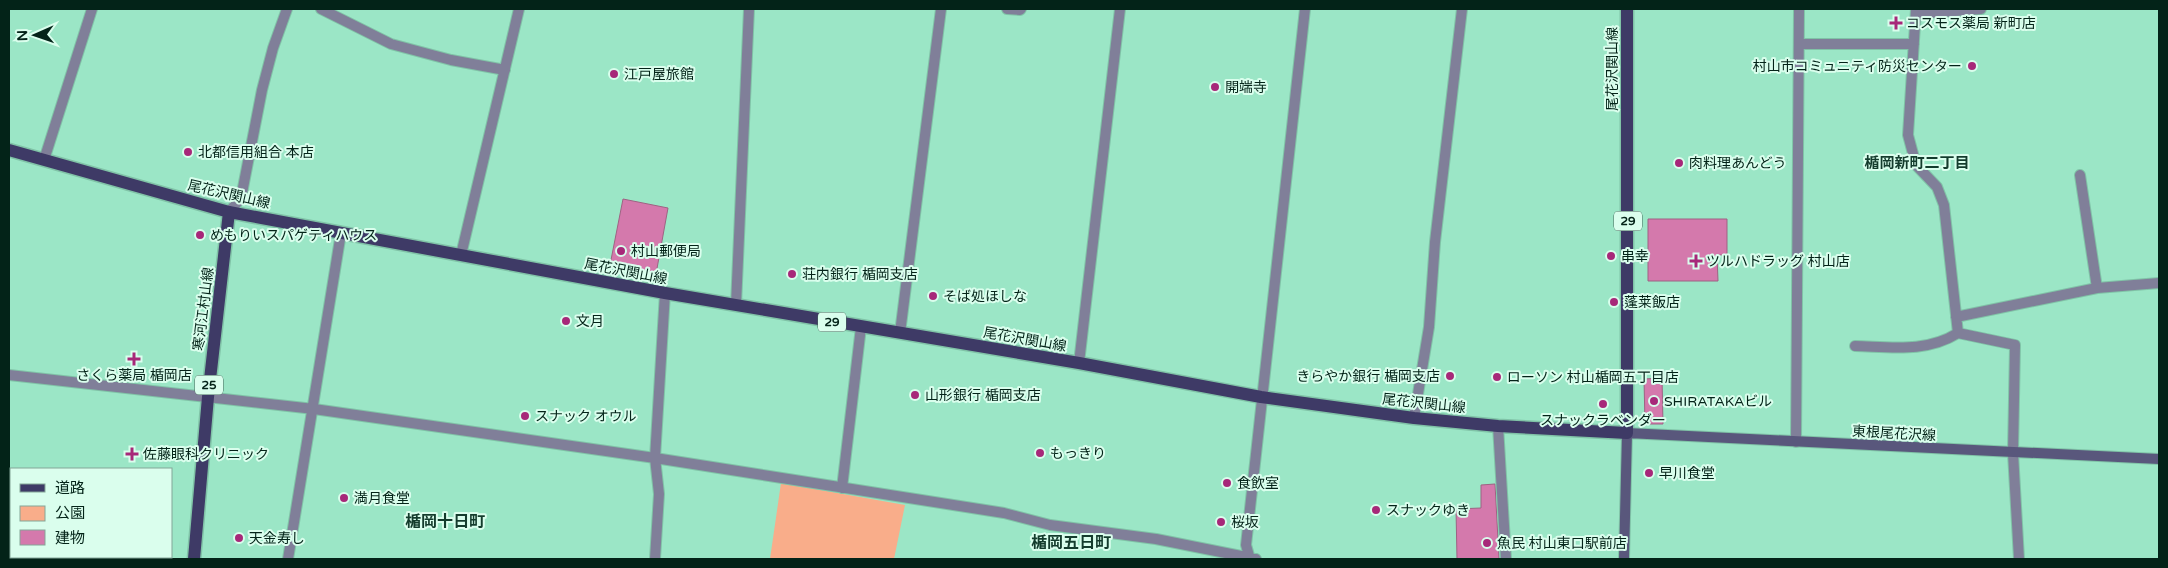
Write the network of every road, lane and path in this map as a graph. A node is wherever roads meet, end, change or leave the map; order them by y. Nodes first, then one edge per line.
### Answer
1 (92, 9) edge
2 (287, 9) edge
3 (321, 9) edge
4 (520, 9) edge
5 (749, 9) edge
6 (940, 9) edge
7 (1007, 9) edge
8 (1021, 9) edge
9 (1120, 9) edge
10 (1305, 9) edge
11 (1462, 9) edge
12 (1627, 9) edge
13 (1799, 9) edge
14 (1981, 9) edge
15 (1916, 11) edge
16 (1799, 44) junction
17 (1914, 44) junction
18 (505, 70) junction
19 (9, 150) edge
20 (44, 160) junction
21 (2080, 175) dead end
22 (229, 212) junction
23 (342, 233) junction
24 (460, 255) junction
25 (2159, 283) edge
26 (2097, 288) junction
27 (664, 293) junction
28 (736, 305) junction
29 (1956, 318) junction
30 (861, 327) junction
31 (900, 333) junction
32 (1958, 333) junction
33 (1855, 346) dead end
34 (1079, 363) junction
35 (9, 375) edge
36 (208, 397) junction
37 (1262, 397) junction
38 (314, 409) junction
39 (1414, 418) junction
40 (1498, 426) junction
41 (1627, 433) junction
42 (1796, 442) junction
43 (2013, 453) junction
44 (655, 458) junction
45 (2159, 459) edge
46 (842, 488) junction
47 (194, 559) edge
48 (288, 559) edge
49 (655, 559) edge
50 (1252, 559) edge
51 (1506, 559) edge
52 (1624, 559) edge
53 (2019, 559) edge

1 - 20 street
2 - 22 street
3 - 18 street
4 - 18 street
5 - 28 street
6 - 31 street
7 - 8 street
9 - 34 street
10 - 37 street
11 - 39 street
12 - 41 main road, 尾花沢関山線 / 29
13 - 16 street
14 - 15 street
15 - 17 street
16 - 17 street
16 - 42 street
17 - 29 street
18 - 24 street
19 - 20 main road, 尾花沢関山線 / 29
20 - 22 main road, 尾花沢関山線 / 29
21 - 26 street
22 - 23 main road, 尾花沢関山線 / 29
22 - 36 main road, 寒河江村山線 / 25
23 - 24 main road, 尾花沢関山線 / 29
23 - 38 street
24 - 27 main road, 尾花沢関山線 / 29
25 - 26 street
26 - 29 street
27 - 28 main road, 尾花沢関山線 / 29
27 - 44 street
28 - 30 main road, 尾花沢関山線 / 29
29 - 32 street
30 - 31 main road, 尾花沢関山線 / 29
30 - 46 street
31 - 34 main road, 尾花沢関山線 / 29
32 - 33 street
32 - 43 street
34 - 37 main road, 尾花沢関山線 / 29
35 - 36 street
36 - 38 street
36 - 47 main road, 寒河江村山線 / 25
37 - 39 main road, 尾花沢関山線 / 29
37 - 50 street
38 - 44 street
38 - 48 street
39 - 40 main road, 尾花沢関山線 / 29
40 - 41 main road, 尾花沢関山線 / 29
40 - 51 street
41 - 42 main road, 東根尾花沢線
41 - 52 main road
42 - 43 main road, 東根尾花沢線
43 - 45 main road, 東根尾花沢線
43 - 53 street
44 - 46 street
44 - 49 street
46 - 50 street

